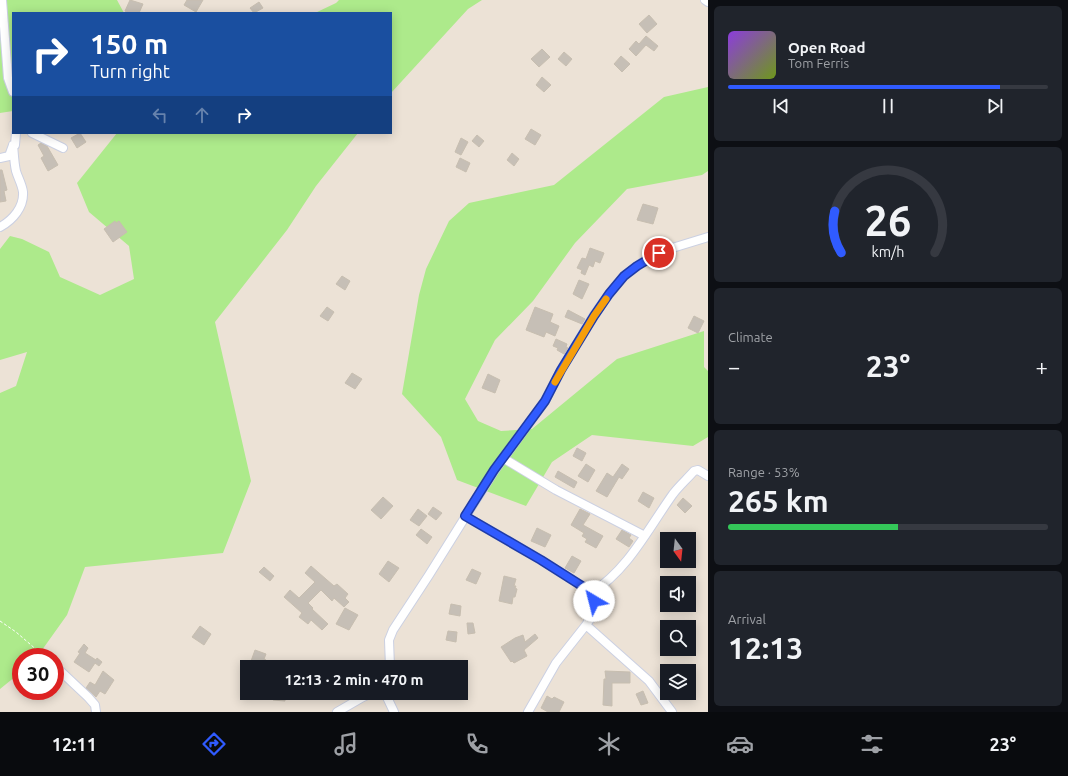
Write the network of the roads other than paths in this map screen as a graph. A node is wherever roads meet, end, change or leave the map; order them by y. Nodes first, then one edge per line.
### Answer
1 (2, 0) edge
2 (705, 0) edge
3 (708, 2) edge
4 (12, 89) edge
5 (16, 134) edge
6 (34, 134) edge
7 (14, 145) junction
8 (62, 148) dead end
9 (0, 158) edge
10 (0, 227) edge
11 (708, 237) edge
12 (503, 458) junction
13 (708, 476) edge
14 (465, 516) junction
15 (645, 536) junction
16 (591, 593) junction
17 (586, 625) junction
18 (390, 660) edge
19 (64, 674) edge
20 (358, 700) edge
21 (388, 700) edge
22 (96, 712) edge
23 (337, 712) edge
24 (394, 712) edge
25 (528, 712) edge
26 (672, 712) edge

1 - 4 street
2 - 3 street
5 - 7 street
6 - 8 street
7 - 9 street
7 - 10 street
11 - 12 street
12 - 14 street
12 - 15 street
13 - 15 street
14 - 16 street
14 - 18 street
15 - 16 street
16 - 17 street
17 - 25 street
17 - 26 street
19 - 22 street
20 - 23 street
21 - 24 street

